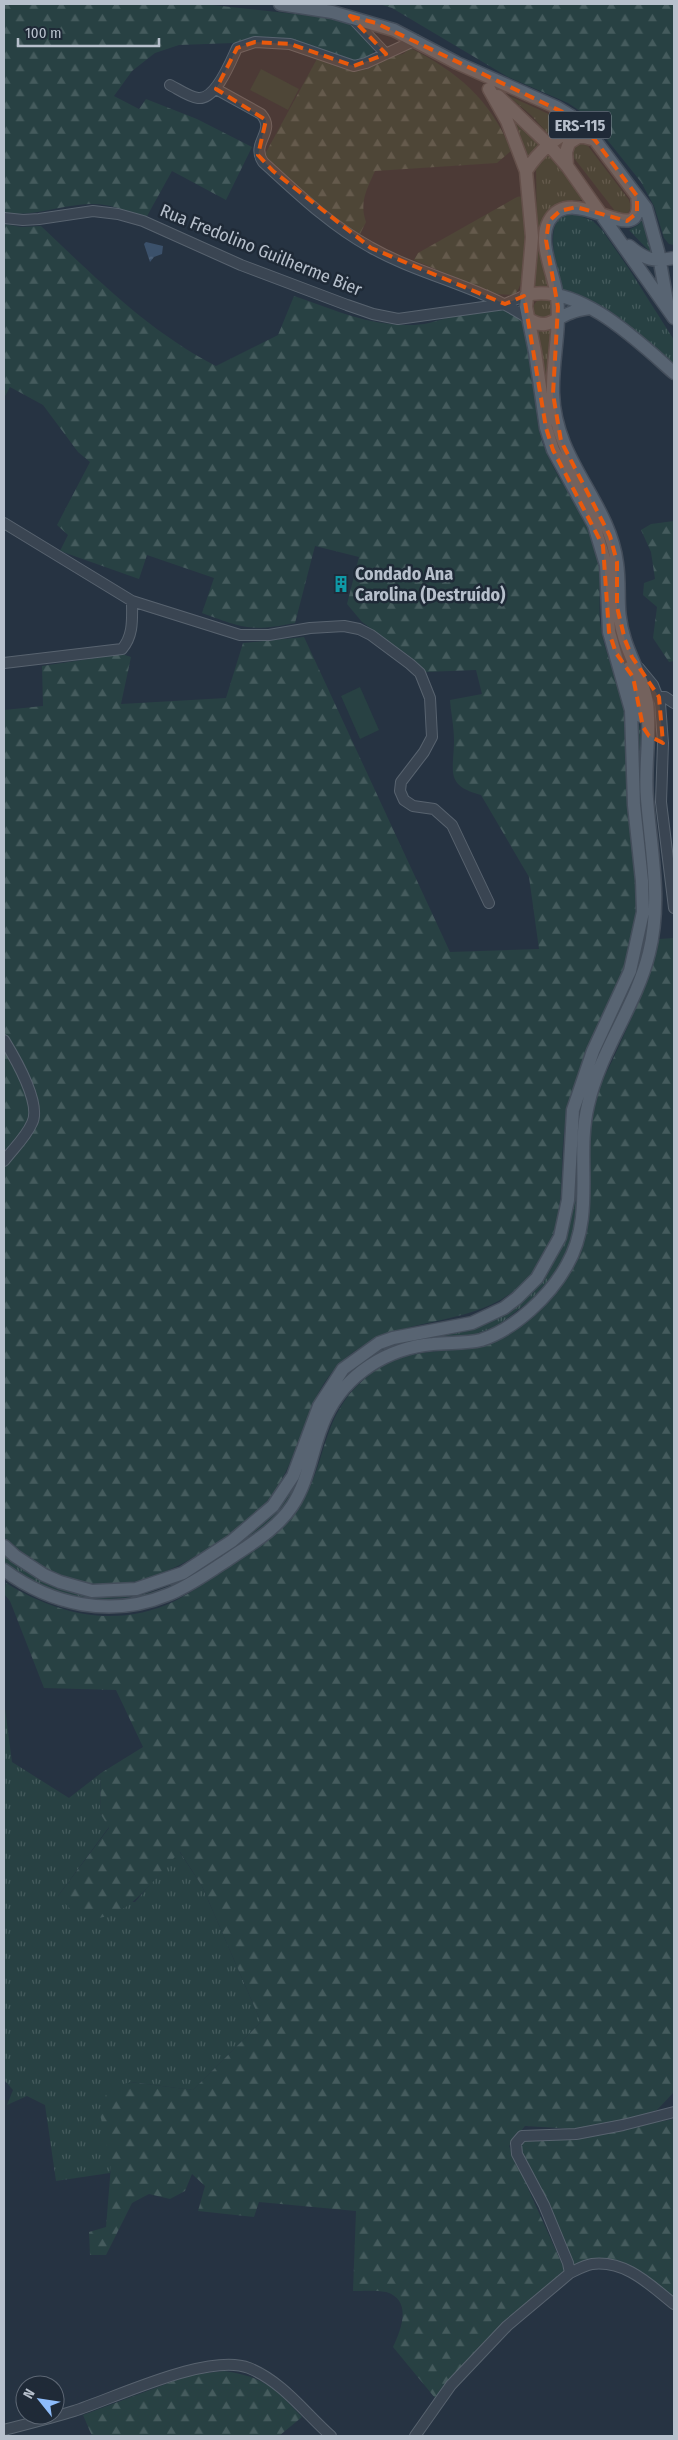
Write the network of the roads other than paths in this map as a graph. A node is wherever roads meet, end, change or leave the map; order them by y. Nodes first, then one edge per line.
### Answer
1 (280, 4) edge
2 (350, 16) junction
3 (416, 40) junction
4 (386, 54) junction
5 (457, 63) junction
6 (170, 85) dead end
7 (489, 88) junction
8 (216, 89) junction
9 (581, 127) junction
10 (595, 140) junction
11 (549, 145) junction
12 (567, 166) junction
13 (526, 171) junction
14 (637, 196) junction
15 (589, 209) junction
16 (602, 214) junction
17 (4, 218) edge
18 (618, 236) junction
19 (655, 239) junction
20 (674, 256) edge
21 (660, 260) junction
22 (526, 295) junction
23 (557, 295) junction
24 (505, 304) junction
25 (590, 308) junction
26 (671, 312) edge
27 (529, 319) junction
28 (557, 320) junction
29 (674, 373) edge
30 (4, 524) edge
31 (132, 601) junction
32 (616, 653) junction
33 (4, 663) edge
34 (638, 667) junction
35 (659, 697) junction
36 (674, 703) edge
37 (649, 736) junction
38 (663, 743) junction
39 (489, 903) dead end
40 (674, 908) edge
41 (4, 1040) edge
42 (4, 1161) edge
43 (4, 1546) edge
44 (4, 1570) edge
45 (674, 2112) edge
46 (570, 2273) junction
47 (674, 2304) edge
48 (4, 2430) edge
49 (331, 2436) edge
50 (415, 2436) edge

1 - 2 main road, ERS-115
2 - 3 main road, ERS-115
2 - 4 street
3 - 4 street
3 - 5 main road, ERS-115
4 - 8 street
5 - 7 main road, ERS-115
5 - 9 main road, ERS-115
6 - 8 street
7 - 11 main road, ERS-115
7 - 13 main road
8 - 24 street
9 - 10 main road, ERS-115
9 - 11 main road
10 - 12 main road
10 - 14 main road, ERS-115
11 - 12 main road, ERS-115
11 - 13 main road
12 - 16 main road, ERS-115
13 - 22 main road
14 - 16 main road
14 - 19 main road, ERS-115
15 - 16 main road
15 - 18 main road
15 - 23 main road
16 - 18 main road, ERS-115
17 - 24 street, Rua Fredolino Guilherme Bier
18 - 21 main road
18 - 26 main road, ERS-115
19 - 20 main road
19 - 21 main road, ERS-115
20 - 21 main road
21 - 26 main road, ERS-115
22 - 23 main road, Rua Fredolino Guilherme Bier
22 - 24 street, Rua Fredolino Guilherme Bier
22 - 27 main road
23 - 25 main road, Rua Fredolino Guilherme Bier
23 - 28 main road
24 - 27 street
25 - 28 main road
25 - 29 main road, Rua Fredolino Guilherme Bier
27 - 28 main road
27 - 32 main road
28 - 34 main road
30 - 31 street
31 - 33 street
31 - 39 street
32 - 37 main road
32 - 43 main road
34 - 35 street
34 - 37 main road
35 - 36 street
35 - 38 street
37 - 38 street
37 - 44 main road
38 - 40 street
41 - 42 street
45 - 46 street
46 - 47 street
46 - 50 street
48 - 49 street

